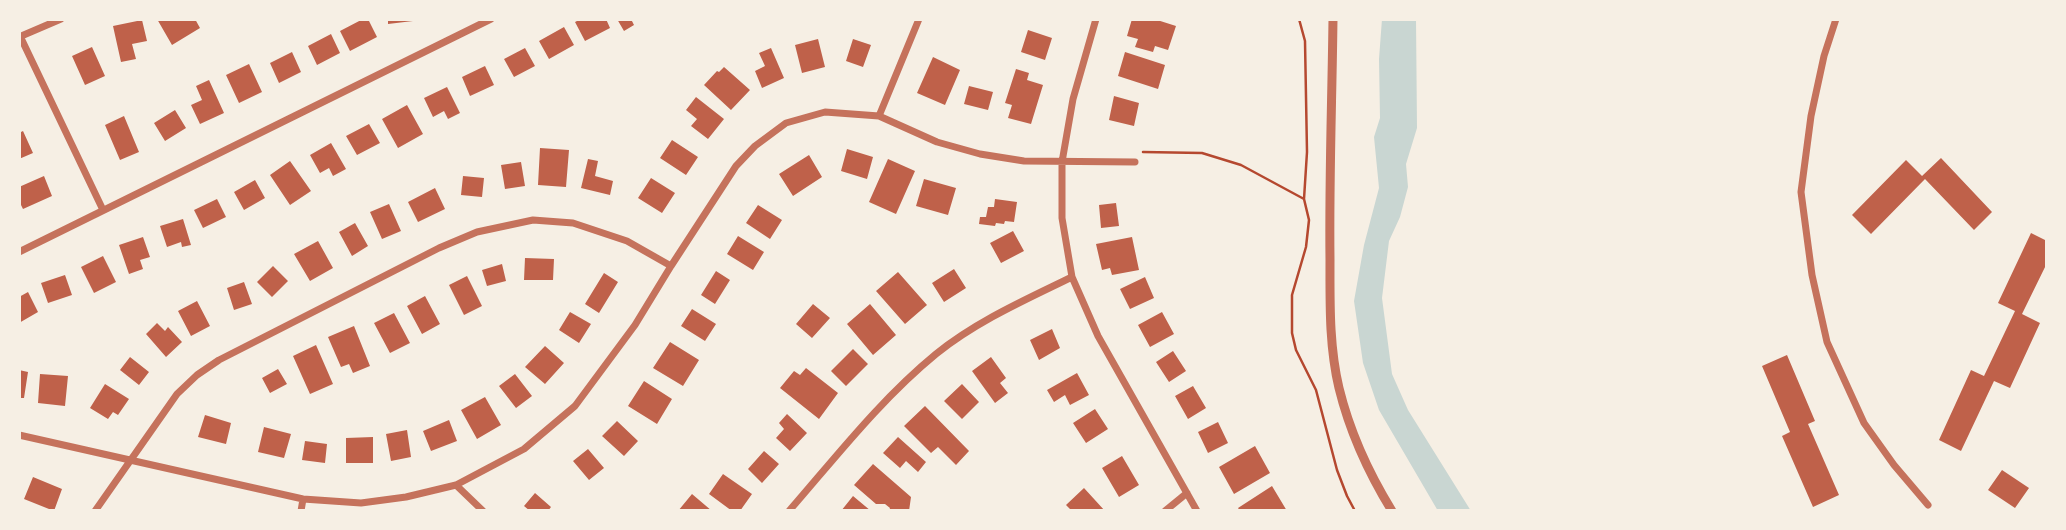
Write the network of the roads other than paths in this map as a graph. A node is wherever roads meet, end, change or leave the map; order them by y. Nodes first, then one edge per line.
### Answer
1 (61, 19) edge
2 (491, 19) edge
3 (919, 19) edge
4 (1096, 19) edge
5 (1333, 19) edge
6 (1836, 19) edge
7 (19, 36) edge
8 (879, 116) junction
9 (1062, 162) junction
10 (1135, 162) dead end
11 (103, 210) junction
12 (19, 252) edge
13 (671, 266) junction
14 (1072, 277) junction
15 (19, 435) edge
16 (130, 461) junction
17 (456, 485) junction
18 (1187, 493) junction
19 (303, 499) junction
20 (1928, 505) dead end
21 (95, 511) edge
22 (301, 511) edge
23 (482, 511) edge
24 (789, 511) edge
25 (1165, 511) edge
26 (1197, 511) edge
27 (1392, 511) edge

1 - 7 street
2 - 11 street
3 - 8 street
4 - 9 street
5 - 27 street
6 - 20 street
7 - 11 street
8 - 9 street
8 - 13 street
9 - 10 street
9 - 14 street
11 - 12 street
13 - 16 street
13 - 17 street
14 - 18 street
14 - 24 street
15 - 16 street
16 - 19 street
16 - 21 street
17 - 19 street
17 - 23 street
18 - 25 street
18 - 26 street
19 - 22 street

